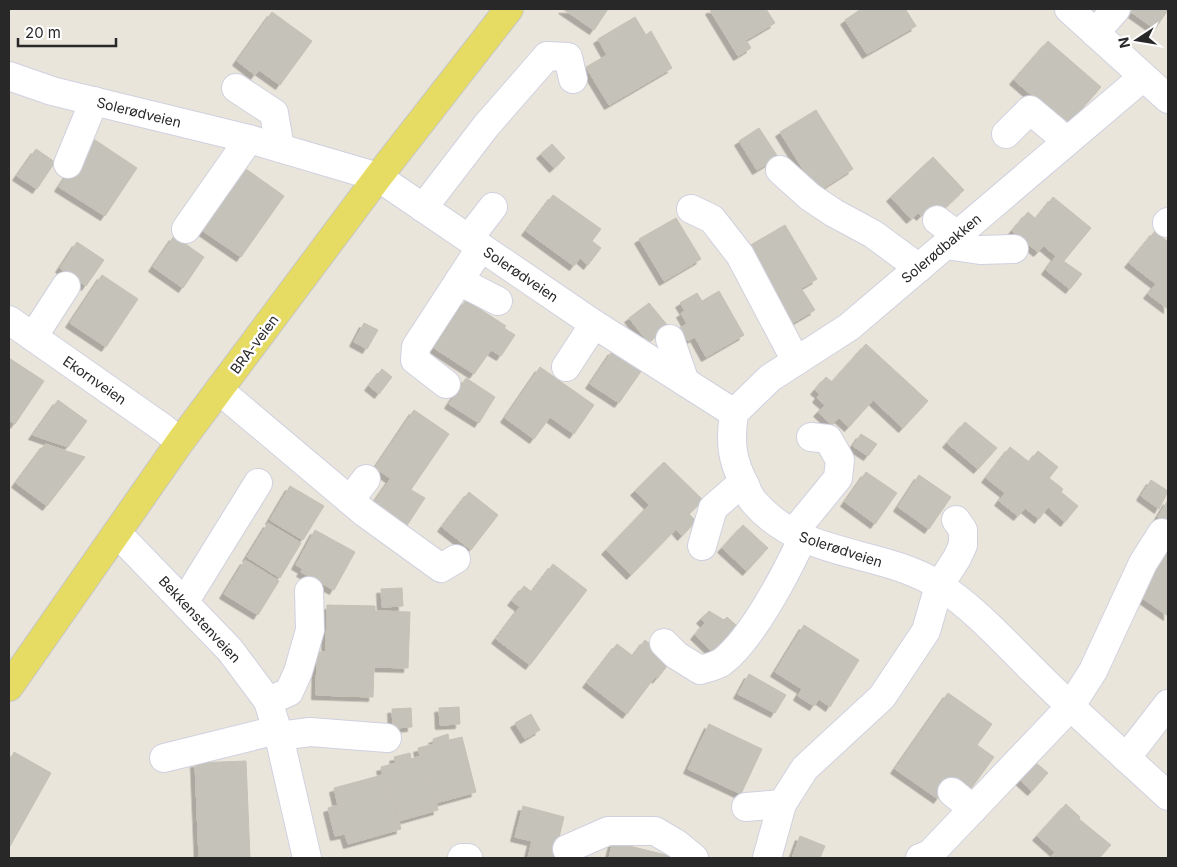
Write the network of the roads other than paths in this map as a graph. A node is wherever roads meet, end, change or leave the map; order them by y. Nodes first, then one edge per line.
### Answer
1 (509, 9) edge
2 (1069, 9) edge
3 (1116, 9) edge
4 (1096, 33) junction
5 (9, 76) edge
6 (573, 79) dead end
7 (1159, 85) edge
8 (236, 88) dead end
9 (94, 101) junction
10 (1006, 134) dead end
11 (249, 138) junction
12 (1068, 141) junction
13 (280, 148) junction
14 (68, 164) dead end
15 (780, 170) dead end
16 (378, 177) junction
17 (493, 207) dead end
18 (423, 208) junction
19 (691, 208) dead end
20 (186, 229) dead end
21 (947, 233) junction
22 (475, 242) junction
23 (1014, 250) dead end
24 (919, 268) junction
25 (459, 281) junction
26 (66, 286) dead end
27 (498, 301) dead end
28 (9, 320) edge
29 (594, 324) junction
30 (33, 337) junction
31 (670, 339) dead end
32 (796, 362) junction
33 (566, 367) dead end
34 (684, 382) junction
35 (446, 384) dead end
36 (220, 390) junction
37 (734, 412) junction
38 (811, 437) dead end
39 (180, 442) junction
40 (743, 482) junction
41 (258, 483) dead end
42 (956, 520) dead end
43 (117, 533) junction
44 (1162, 533) dead end
45 (798, 536) junction
46 (702, 546) dead end
47 (456, 559) dead end
48 (939, 586) junction
49 (309, 591) dead end
50 (185, 601) junction
51 (664, 643) dead end
52 (9, 687) edge
53 (268, 701) junction
54 (1070, 707) junction
55 (1163, 721) edge
56 (278, 733) junction
57 (387, 738) dead end
58 (164, 758) dead end
59 (1126, 758) junction
60 (952, 792) dead end
61 (1168, 796) edge
62 (782, 804) junction
63 (746, 806) dead end
64 (972, 809) junction
65 (567, 849) dead end
66 (308, 858) edge
67 (462, 858) edge
68 (468, 858) edge
69 (694, 858) edge
70 (767, 858) edge
71 (920, 858) edge

1 - 16 main road, BRA-veien
2 - 4 street
3 - 4 street
4 - 7 street
5 - 9 street, Solerødveien
6 - 18 street
7 - 12 street, Solerødbakken
8 - 13 street
9 - 11 street, Solerødveien
9 - 14 street
10 - 12 street
11 - 13 street, Solerødveien
11 - 20 street
12 - 21 street, Solerødbakken
13 - 16 street, Solerødveien
15 - 24 street
16 - 18 street, Solerødveien
16 - 36 main road, BRA-veien
17 - 22 street
18 - 22 street, Solerødveien
19 - 32 street
21 - 23 street
21 - 24 street, Solerødbakken
22 - 25 street
22 - 29 street, Solerødveien
24 - 32 street, Solerødbakken
25 - 27 street
25 - 35 street
26 - 30 street
28 - 30 street, Ekornveien
29 - 33 street
29 - 34 street, Solerødveien
30 - 39 street, Ekornveien
31 - 34 street
32 - 37 street, Solerødbakken
34 - 37 street, Solerødveien
36 - 39 main road, BRA-veien
36 - 47 street
37 - 40 street, Solerødveien
38 - 45 street
39 - 43 main road, BRA-veien
40 - 45 street, Solerødveien
40 - 46 street
41 - 50 street
42 - 48 street
43 - 50 street, Bekkenstenveien
43 - 52 main road, BRA-veien
44 - 54 street
45 - 48 street, Solerødveien
45 - 51 street
48 - 54 street, Solerødveien
48 - 62 street
49 - 53 street
50 - 53 street, Bekkenstenveien
53 - 56 street, Bekkenstenveien
54 - 59 street, Solerødveien
54 - 64 street
55 - 59 street
56 - 57 street
56 - 58 street
56 - 66 street, Bekkenstenveien
59 - 61 street, Solerødveien
60 - 64 street
62 - 63 street
62 - 70 street
64 - 71 street
65 - 69 street
67 - 68 street

